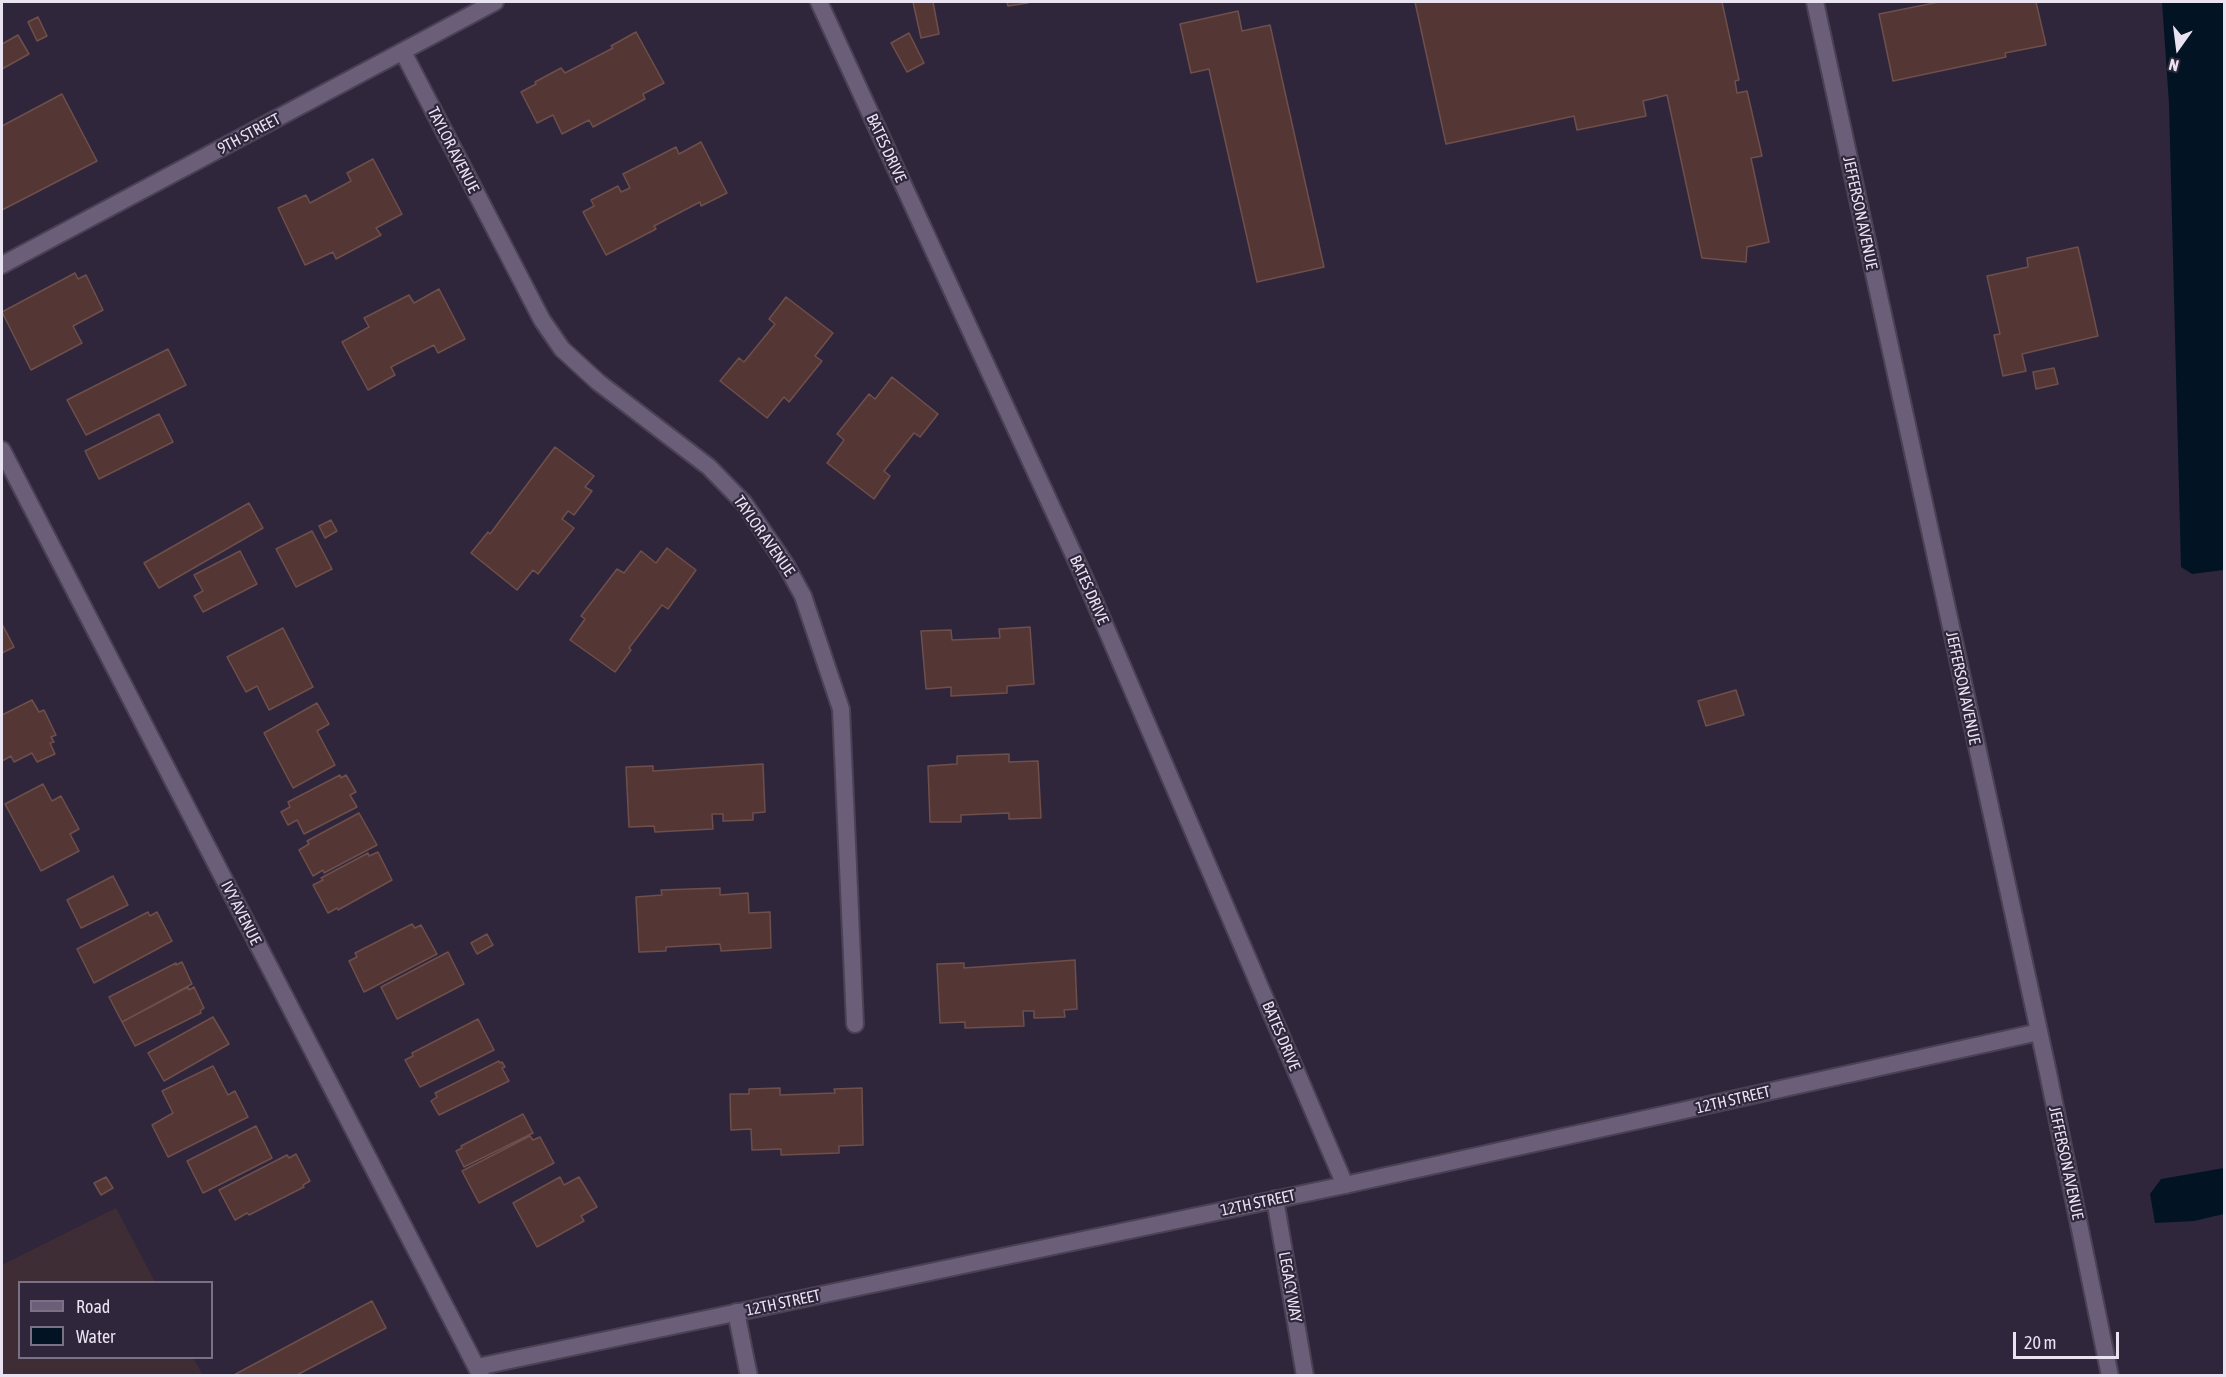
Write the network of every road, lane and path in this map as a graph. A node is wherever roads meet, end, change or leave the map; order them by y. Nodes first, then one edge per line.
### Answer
1 (495, 2) edge
2 (819, 2) edge
3 (1815, 2) edge
4 (403, 52) junction
5 (2, 266) edge
6 (2, 450) edge
7 (855, 1024) dead end
8 (2039, 1032) junction
9 (1345, 1185) junction
10 (1275, 1199) junction
11 (736, 1312) junction
12 (479, 1371) edge
13 (748, 1376) edge
14 (1305, 1376) edge
15 (2110, 1376) edge

1 - 4 street, 9TH STREET
2 - 9 street, BATES DRIVE
3 - 8 street, JEFFERSON AVENUE
4 - 5 street, 9TH STREET
4 - 7 street, TAYLOR AVENUE
6 - 12 street, IVY AVENUE
8 - 9 street, 12TH STREET
8 - 15 street, JEFFERSON AVENUE
9 - 10 street, 12TH STREET
10 - 11 street, 12TH STREET
10 - 14 street, LEGACY WAY
11 - 12 street, 12TH STREET
11 - 13 street

